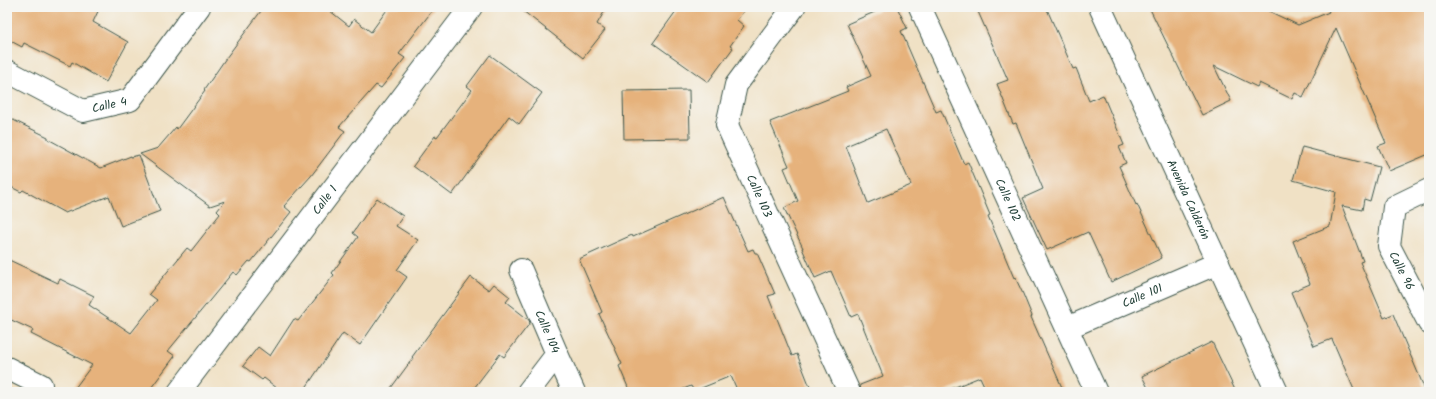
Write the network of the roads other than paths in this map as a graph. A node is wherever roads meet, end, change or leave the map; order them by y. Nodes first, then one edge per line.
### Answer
1 (199, 7) edge
2 (471, 7) edge
3 (794, 7) edge
4 (920, 7) edge
5 (1100, 7) edge
6 (7, 71) edge
7 (1429, 190) edge
8 (1218, 263) junction
9 (521, 270) dead end
10 (1429, 322) edge
11 (1067, 328) junction
12 (556, 354) junction
13 (7, 368) edge
14 (41, 385) dead end
15 (179, 392) edge
16 (528, 392) edge
17 (574, 392) edge
18 (849, 392) edge
19 (1096, 392) edge
20 (1277, 392) edge

1 - 6 street, Calle 4
2 - 15 street, Calle 1
3 - 18 street, Calle 103
4 - 11 street, Calle 102
5 - 8 street, Avenida Calderón
7 - 10 street, Calle 96
8 - 11 street, Calle 101
8 - 20 street, Avenida Calderón
9 - 12 street, Calle 104
11 - 19 street, Calle 102
12 - 16 street
12 - 17 street, Calle 104
13 - 14 street

